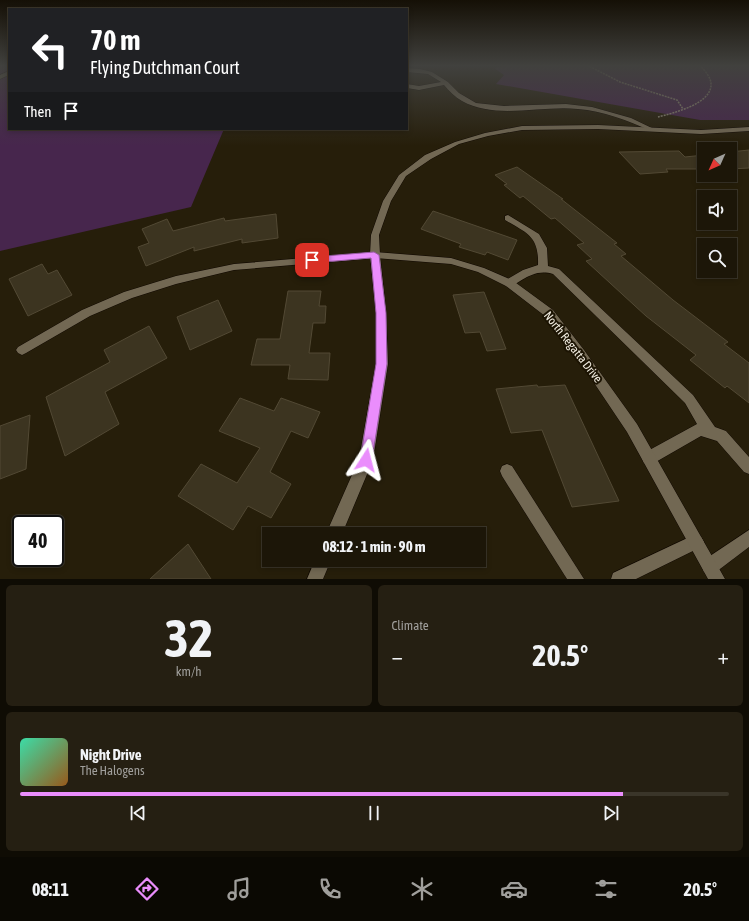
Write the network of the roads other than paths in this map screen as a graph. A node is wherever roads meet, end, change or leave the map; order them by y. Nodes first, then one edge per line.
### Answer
1 (454, 92) edge
2 (749, 129) edge
3 (653, 130) junction
4 (508, 218) dead end
5 (374, 255) junction
6 (543, 267) junction
7 (510, 283) junction
8 (22, 350) dead end
9 (710, 432) junction
10 (649, 458) junction
11 (749, 467) edge
12 (507, 471) dead end
13 (337, 527) edge
14 (749, 538) edge
15 (696, 542) junction
16 (320, 567) edge
17 (714, 573) edge
18 (315, 579) edge
19 (576, 579) edge
20 (619, 579) edge

1 - 3 street
2 - 3 street
3 - 5 street
4 - 6 street
5 - 7 street, North Regatta Drive
5 - 8 street, North Regatta Drive
5 - 13 street
6 - 7 street
6 - 9 street
7 - 10 street, North Regatta Drive
9 - 10 street
9 - 11 street
10 - 15 street, North Regatta Drive
12 - 19 street
14 - 17 street
15 - 17 street, North Regatta Drive
15 - 20 street
16 - 18 street

